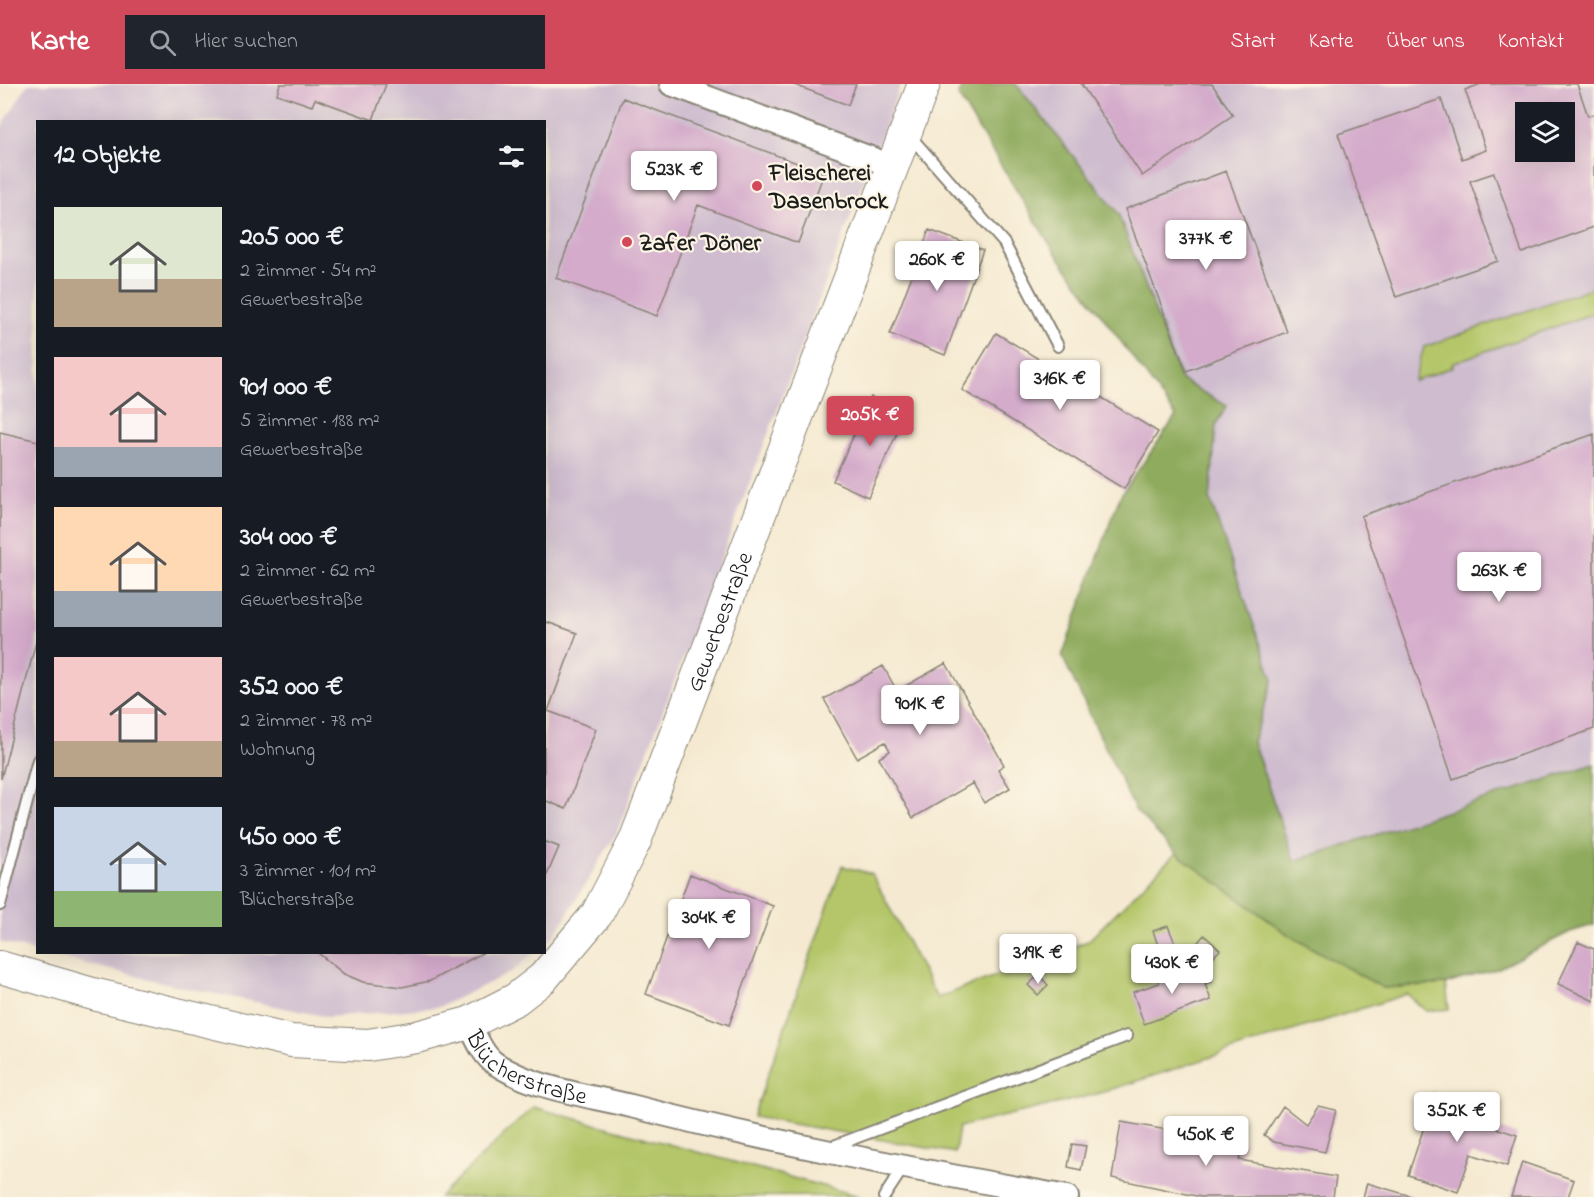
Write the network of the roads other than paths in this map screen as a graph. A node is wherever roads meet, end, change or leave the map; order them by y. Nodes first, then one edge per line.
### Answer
1 (671, 84) edge
2 (924, 84) edge
3 (906, 131) junction
4 (892, 166) junction
5 (1058, 346) dead end
6 (36, 768) edge
7 (0, 905) edge
8 (0, 967) edge
9 (469, 1023) junction
10 (1126, 1036) dead end
11 (826, 1150) junction
12 (903, 1167) junction
13 (884, 1197) edge
14 (1067, 1197) edge

1 - 4 street
2 - 3 street, Gewerbestraße
3 - 4 street, Gewerbestraße
3 - 5 lane
4 - 9 street, Gewerbestraße
6 - 7 lane
8 - 9 street, Blücherstraße
9 - 11 street, Blücherstraße
10 - 11 lane
11 - 12 street, Blücherstraße
12 - 13 lane
12 - 14 street, Blücherstraße

